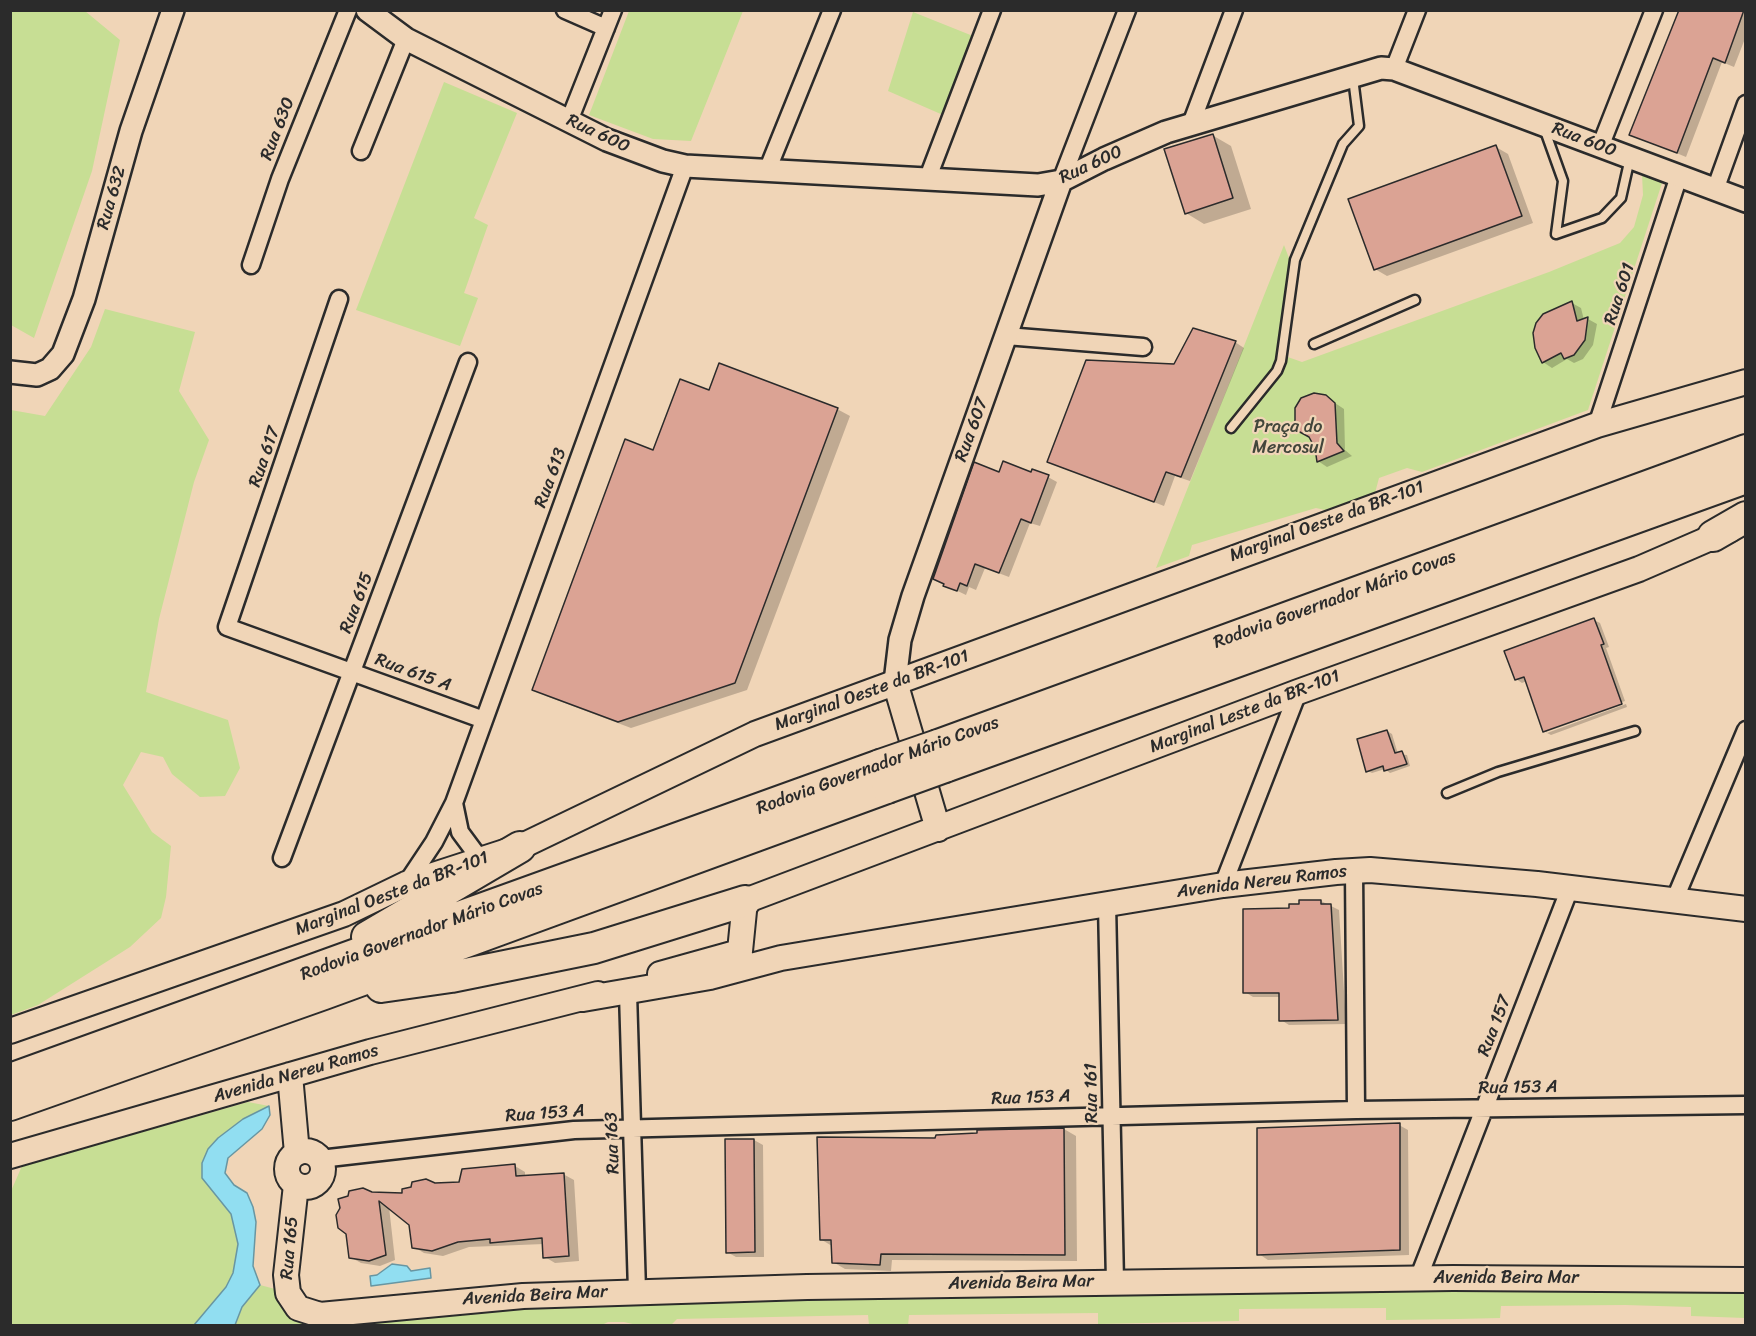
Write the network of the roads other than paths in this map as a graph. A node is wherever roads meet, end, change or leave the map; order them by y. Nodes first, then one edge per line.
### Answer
1 (173, 10) edge
2 (348, 10) edge
3 (367, 10) edge
4 (566, 10) edge
5 (613, 10) edge
6 (832, 10) edge
7 (992, 10) edge
8 (1127, 10) edge
9 (1234, 10) edge
10 (1418, 10) edge
11 (1654, 10) edge
12 (606, 28) junction
13 (406, 39) junction
14 (1395, 69) junction
15 (1352, 75) junction
16 (1746, 104) edge
17 (569, 121) junction
18 (1191, 124) junction
19 (1543, 125) junction
20 (1600, 147) junction
21 (361, 151) dead end
22 (1630, 158) junction
23 (685, 166) junction
24 (767, 171) junction
25 (1679, 176) junction
26 (927, 180) junction
27 (1061, 181) junction
28 (1715, 190) junction
29 (1746, 201) edge
30 (251, 265) dead end
31 (339, 299) dead end
32 (1415, 300) dead end
33 (1006, 336) junction
34 (1314, 344) dead end
35 (1143, 346) dead end
36 (468, 362) dead end
37 (10, 372) edge
38 (1746, 382) edge
39 (1597, 425) junction
40 (1231, 428) dead end
41 (1746, 450) edge
42 (1746, 478) edge
43 (1746, 517) edge
44 (1746, 523) edge
45 (1713, 536) junction
46 (227, 627) joint
47 (352, 672) junction
48 (895, 682) junction
49 (1298, 692) junction
50 (484, 720) junction
51 (1746, 730) edge
52 (1635, 731) dead end
53 (942, 756) junction
54 (1448, 793) dead end
55 (454, 803) junction
56 (938, 829) junction
57 (520, 847) junction
58 (282, 858) dead end
59 (480, 859) junction
60 (1354, 871) junction
61 (406, 884) junction
62 (1223, 885) junction
63 (1570, 888) junction
64 (745, 901) junction
65 (1674, 901) junction
66 (1107, 904) junction
67 (1746, 909) edge
68 (740, 951) junction
69 (782, 958) junction
70 (711, 977) junction
71 (316, 984) junction
72 (628, 993) junction
73 (583, 999) junction
74 (10, 1030) edge
75 (290, 1075) junction
76 (10, 1079) edge
77 (10, 1105) edge
78 (1746, 1105) edge
79 (1484, 1108) junction
80 (1356, 1110) junction
81 (1112, 1115) junction
82 (632, 1129) junction
83 (10, 1156) edge
84 (309, 1156) junction
85 (1418, 1279) junction
86 (1746, 1280) edge
87 (1115, 1282) junction
88 (637, 1291) junction
89 (298, 1308) joint

1 - 37 street, Rua 632
2 - 30 street, Rua 630
3 - 13 street, Rua 600
4 - 12 street
5 - 12 street
6 - 24 street
7 - 26 street
8 - 27 street
9 - 18 street
10 - 14 street
11 - 20 street
12 - 17 street
13 - 17 street, Rua 600
13 - 21 street
14 - 15 street, Rua 600
14 - 19 street, Rua 600
15 - 18 street, Rua 600
15 - 40 lane
16 - 28 street
17 - 23 street, Rua 600
18 - 27 street, Rua 600
19 - 20 street, Rua 600
19 - 22 lane
20 - 22 street, Rua 600
22 - 25 street, Rua 600
23 - 24 street, Rua 600
23 - 50 street, Rua 613
24 - 26 street, Rua 600
25 - 28 street, Rua 600
25 - 39 street, Rua 601
26 - 27 street, Rua 600
27 - 33 street, Rua 607
28 - 29 street, Rua 600
31 - 46 street, Rua 617
32 - 34 lane
33 - 35 street
33 - 48 street, Rua 607
36 - 47 street, Rua 615
38 - 39 main road, Marginal Oeste da BR-101
39 - 48 main road, Marginal Oeste da BR-101
41 - 53 highway, Rodovia Governador Mário Covas
42 - 53 highway, Rodovia Governador Mário Covas
43 - 45 highway
44 - 45 main road, Marginal Leste da BR-101
45 - 49 main road, Marginal Leste da BR-101
46 - 47 street, Rua 615 A
47 - 50 street, Rua 615 A
47 - 58 street, Rua 615
48 - 56 main road
48 - 57 main road, Marginal Oeste da BR-101
49 - 56 main road, Marginal Leste da BR-101
49 - 62 street
50 - 55 street, Rua 613
51 - 65 street
52 - 54 lane
53 - 71 highway, Rodovia Governador Mário Covas, bridge
55 - 59 street
55 - 61 street, Rua 613
56 - 64 main road, Marginal Leste da BR-101
57 - 59 main road, Marginal Oeste da BR-101
57 - 71 highway
59 - 61 main road, Marginal Oeste da BR-101
60 - 62 main road, Avenida Nereu Ramos
60 - 63 main road, Avenida Nereu Ramos
60 - 80 street
61 - 74 main road, Marginal Oeste da BR-101
62 - 66 main road, Avenida Nereu Ramos
63 - 65 main road, Avenida Nereu Ramos
63 - 79 street, Rua 157
64 - 68 main road
64 - 71 highway
65 - 67 main road, Avenida Nereu Ramos
66 - 69 main road, Avenida Nereu Ramos
66 - 81 street, Rua 161
68 - 69 main road, Avenida Nereu Ramos
68 - 70 main road
68 - 73 main road, Avenida Nereu Ramos
69 - 70 main road, Avenida Nereu Ramos
70 - 72 main road, Avenida Nereu Ramos
71 - 76 highway, Rodovia Governador Mário Covas
71 - 77 highway, Rodovia Governador Mário Covas
72 - 73 main road, Avenida Nereu Ramos
72 - 82 street, Rua 163
73 - 75 main road, Avenida Nereu Ramos
75 - 83 main road, Avenida Nereu Ramos
75 - 84 main road
78 - 79 street, Rua 153 A
79 - 80 street, Rua 153 A
79 - 85 street, Rua 157
80 - 81 street, Rua 153 A
81 - 82 street, Rua 153 A
81 - 87 street, Rua 161
82 - 84 street, Rua 153 A
82 - 88 street, Rua 163
84 - 89 main road, Rua 165
85 - 86 main road, Avenida Beira Mar
85 - 87 main road, Avenida Beira Mar
87 - 88 main road, Avenida Beira Mar
88 - 89 main road, Avenida Beira Mar

